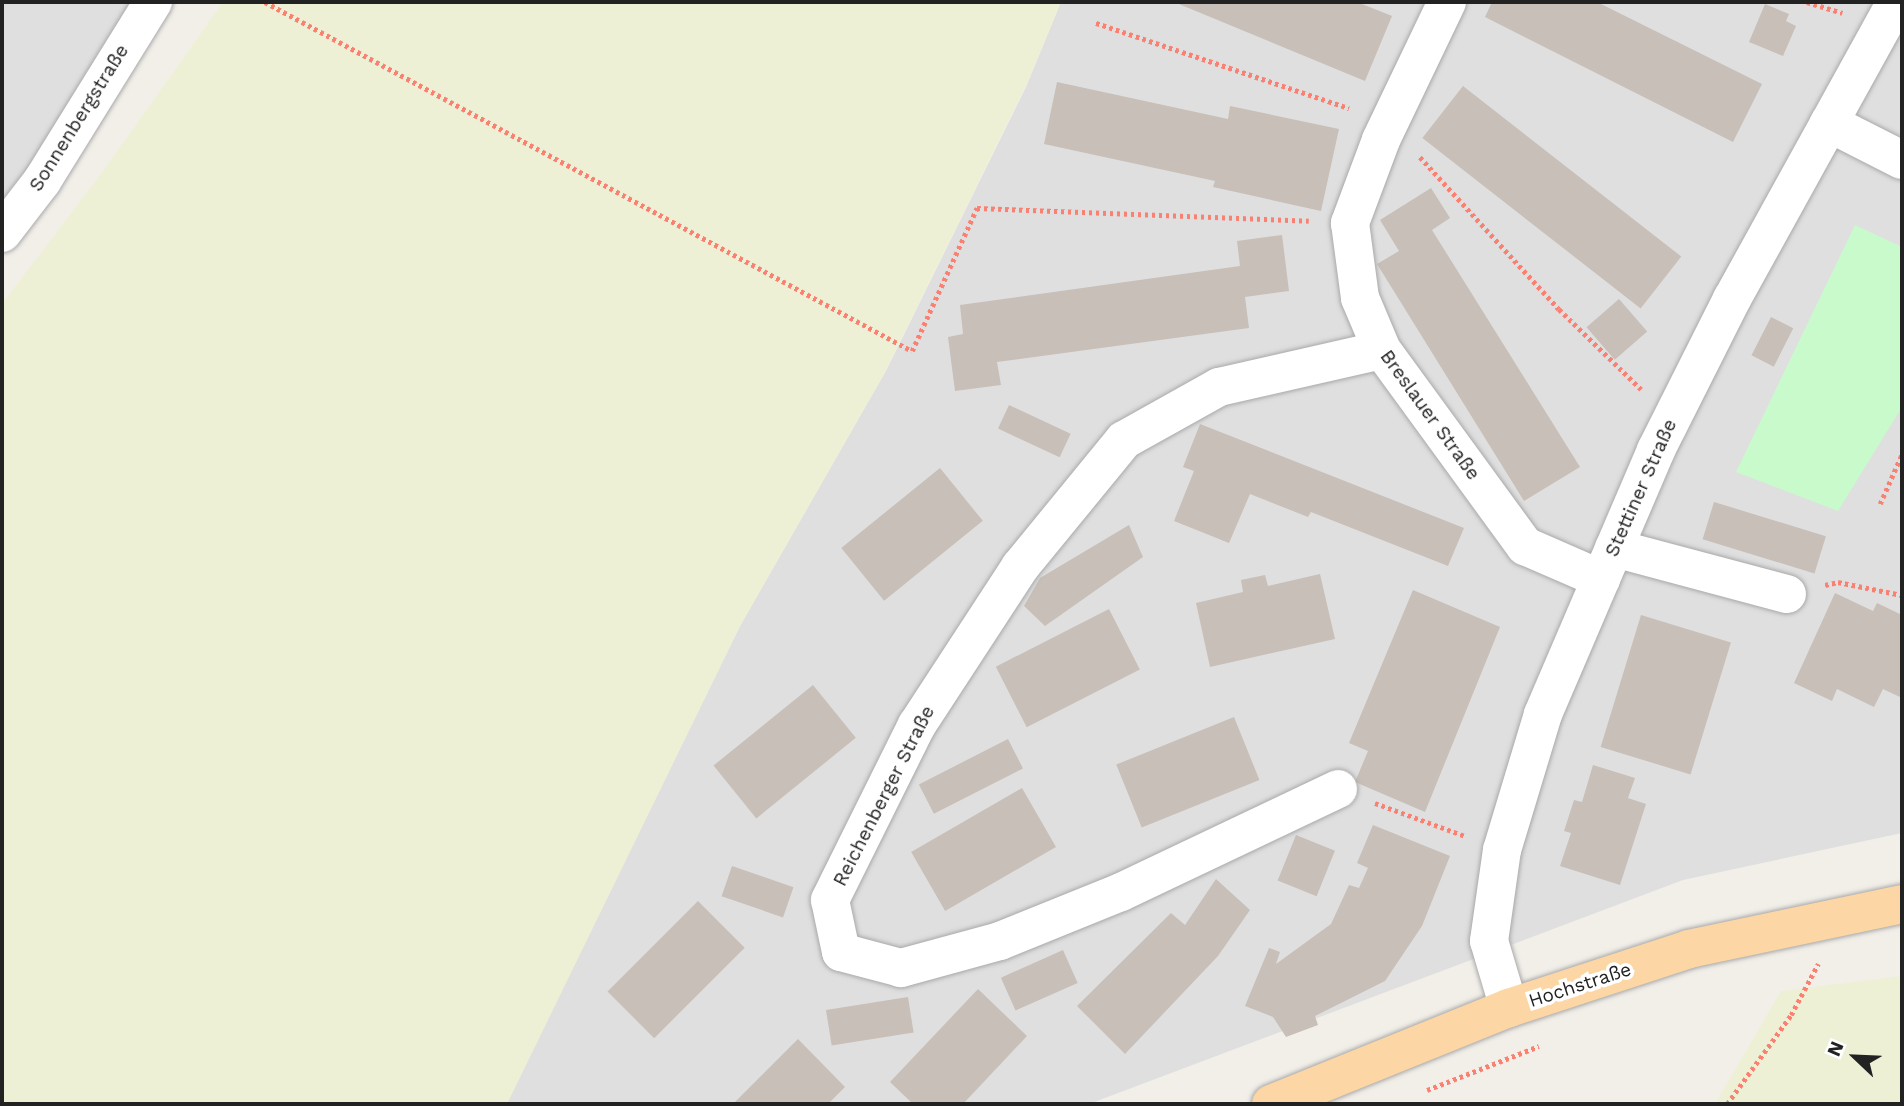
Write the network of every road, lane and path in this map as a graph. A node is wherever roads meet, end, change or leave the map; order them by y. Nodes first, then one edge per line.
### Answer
1 (153, 2) edge
2 (265, 2) edge
3 (1447, 2) edge
4 (1896, 2) edge
5 (1829, 123) junction
6 (1902, 160) edge
7 (1350, 223) junction
8 (2, 233) edge
9 (1381, 350) junction
10 (1902, 454) edge
11 (1880, 504) dead end
12 (1607, 563) junction
13 (1787, 594) joint
14 (1902, 595) edge
15 (1338, 789) joint
16 (1502, 850) junction
17 (1902, 904) edge
18 (1822, 955) dead end
19 (1809, 958) dead end
20 (1509, 1008) junction
21 (1791, 1015) dead end
22 (1552, 1041) dead end
23 (1416, 1094) dead end
24 (1270, 1104) edge
25 (1727, 1104) edge

1 - 8 street, Sonnenbergstraße
2 - 7 path
3 - 7 street, Breslauer Straße
4 - 5 street, Stettiner Straße
5 - 6 street
5 - 12 street, Stettiner Straße
7 - 9 street, Breslauer Straße
9 - 12 street, Breslauer Straße
9 - 15 street, Reichenberger Straße
10 - 11 path
12 - 13 street, Breslauer Straße
12 - 16 street, Stettiner Straße
13 - 14 path
15 - 16 path
16 - 20 street, Stettiner Straße
17 - 20 main road, Hochstraße
18 - 19 path
20 - 24 main road, Hochstraße
21 - 25 path
22 - 23 path

